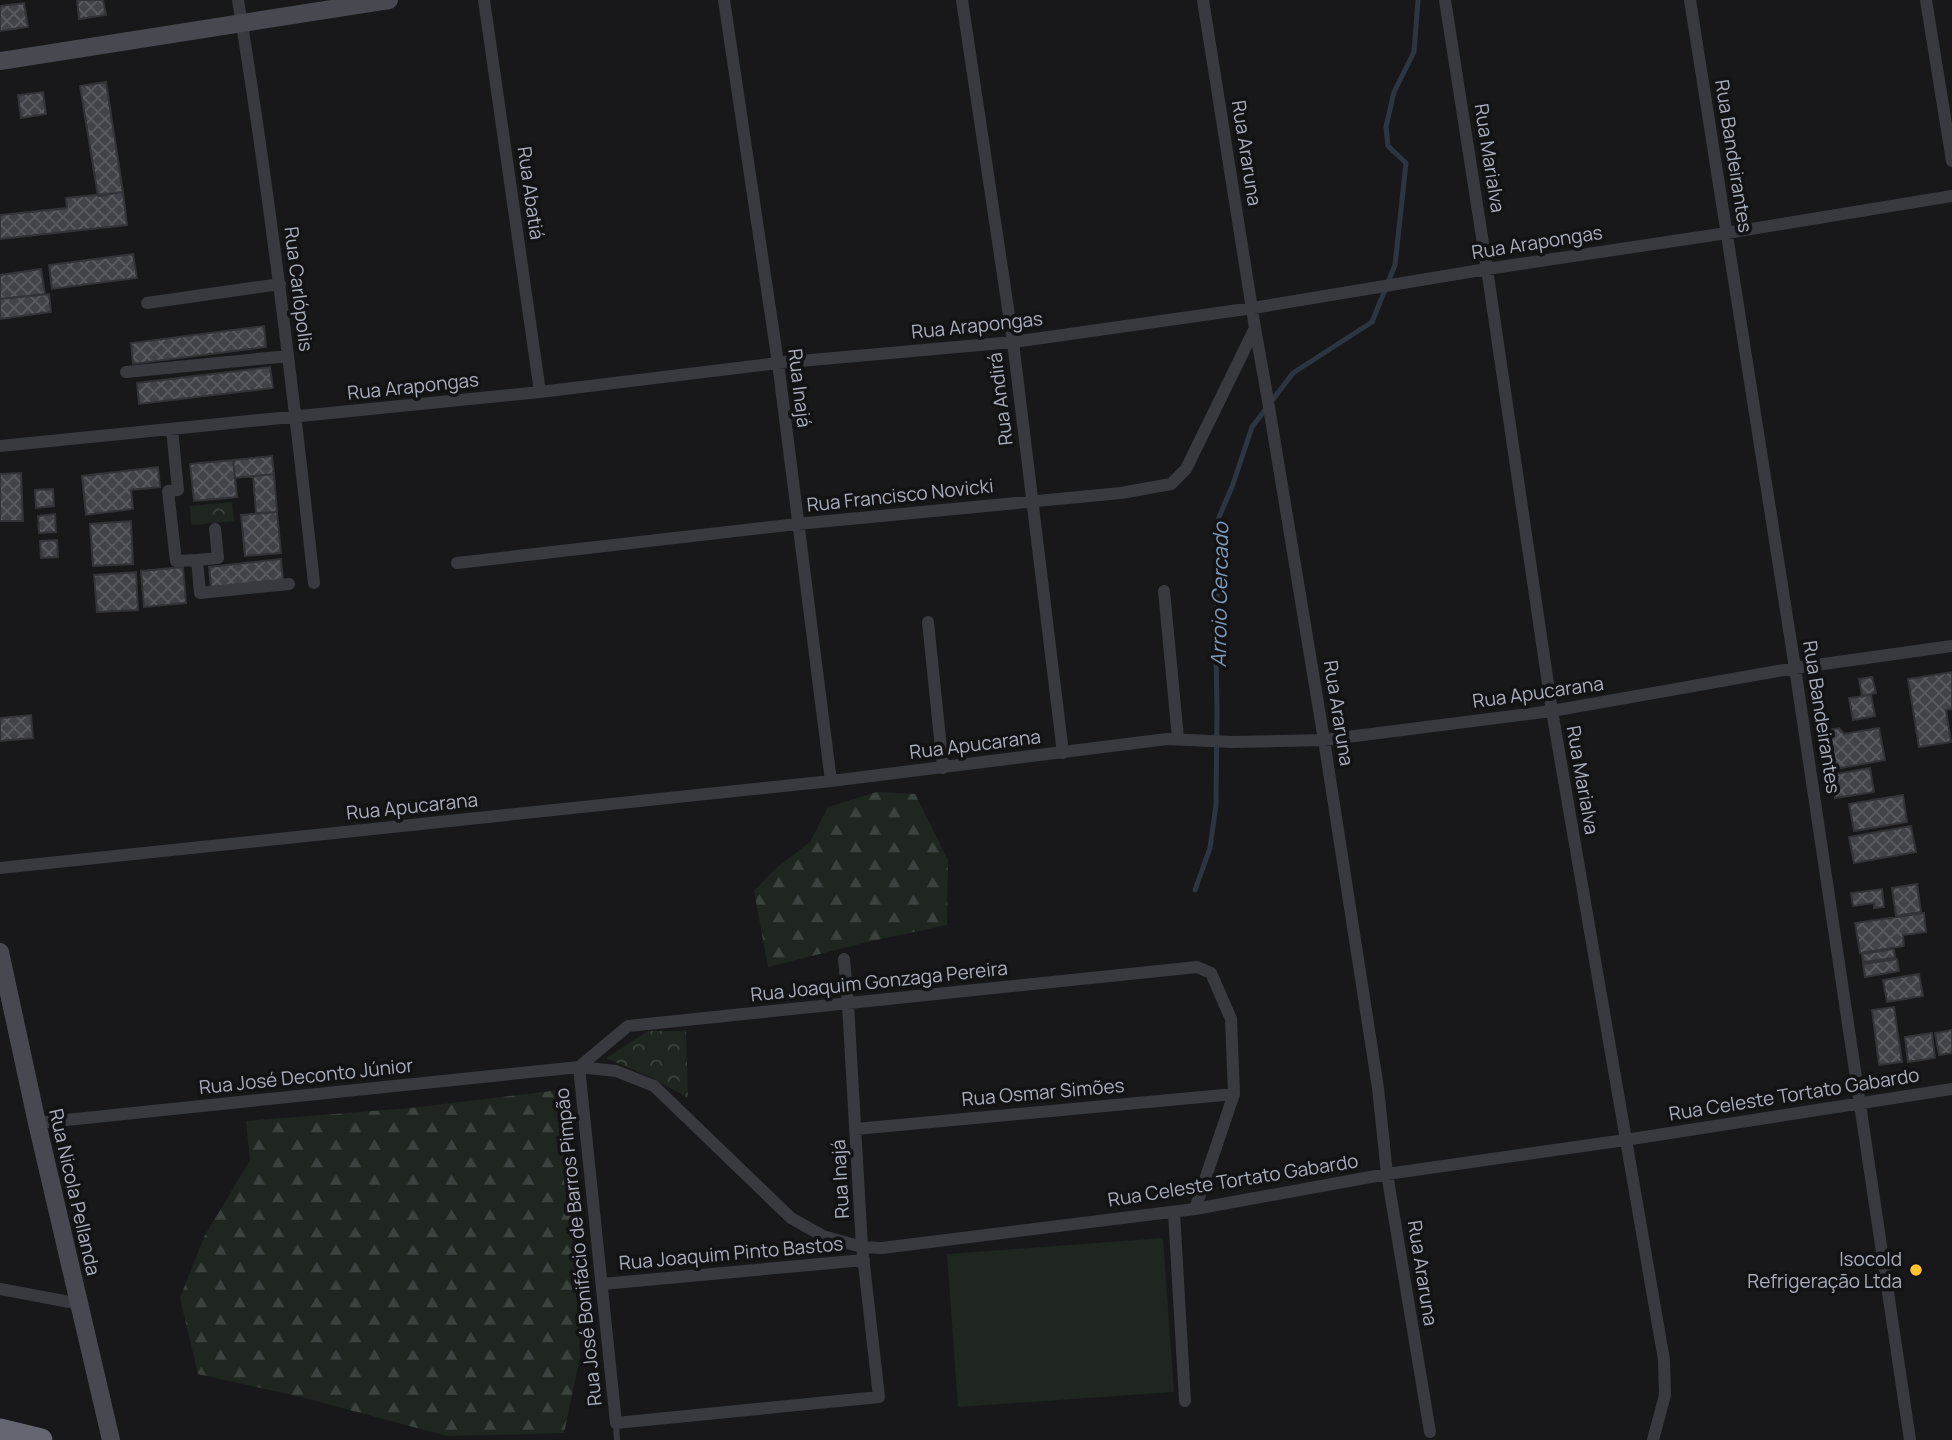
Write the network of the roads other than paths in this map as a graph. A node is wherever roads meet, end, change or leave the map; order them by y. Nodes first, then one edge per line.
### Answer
1 (238, 0) edge
2 (389, 0) edge
3 (484, 0) edge
4 (723, 0) edge
5 (962, 0) edge
6 (1203, 0) edge
7 (1446, 0) edge
8 (1690, 0) edge
9 (1926, 0) edge
10 (242, 23) junction
11 (0, 61) edge
12 (1952, 161) edge
13 (1952, 196) edge
14 (1727, 233) junction
15 (1487, 269) junction
16 (280, 284) junction
17 (147, 303) dead end
18 (1253, 308) junction
19 (1255, 328) junction
20 (1013, 342) junction
21 (288, 356) junction
22 (778, 363) junction
23 (125, 372) dead end
24 (540, 392) junction
25 (296, 416) junction
26 (172, 429) junction
27 (0, 446) edge
28 (1032, 501) junction
29 (797, 524) junction
30 (215, 528) dead end
31 (197, 560) junction
32 (457, 563) dead end
33 (314, 583) dead end
34 (289, 584) dead end
35 (1164, 591) dead end
36 (928, 622) dead end
37 (1952, 646) edge
38 (1795, 668) junction
39 (1552, 711) junction
40 (1178, 738) junction
41 (1324, 740) junction
42 (1063, 753) junction
43 (943, 768) junction
44 (831, 781) junction
45 (0, 868) edge
46 (0, 952) edge
47 (844, 959) dead end
48 (849, 1004) junction
49 (579, 1067) junction
50 (1952, 1089) edge
51 (1234, 1094) junction
52 (1860, 1103) junction
53 (37, 1123) junction
54 (856, 1129) junction
55 (1625, 1140) junction
56 (1387, 1174) junction
57 (1195, 1209) junction
58 (1174, 1212) junction
59 (863, 1253) junction
60 (602, 1284) junction
61 (0, 1289) edge
62 (80, 1304) junction
63 (1185, 1401) dead end
64 (616, 1423) junction
65 (0, 1430) edge
66 (1430, 1432) dead end
67 (41, 1440) edge
68 (111, 1440) edge
69 (617, 1440) edge
70 (1653, 1440) edge
71 (1909, 1440) edge

1 - 10 street, Rua Carlópolis
2 - 10 main road
3 - 24 street, Rua Abatiá
4 - 22 street, Rua Inajá
5 - 20 street, Rua Andirá
6 - 18 street, Rua Araruna
7 - 15 street, Rua Marialva
8 - 14 street, Rua Bandeirantes
9 - 12 street
10 - 11 main road
10 - 16 street, Rua Carlópolis
13 - 14 street, Rua Arapongas
14 - 15 street, Rua Arapongas
14 - 38 street, Rua Bandeirantes
15 - 18 street, Rua Arapongas
15 - 39 street, Rua Marialva
16 - 17 street
16 - 21 street, Rua Carlópolis
18 - 19 street, Rua Araruna
18 - 20 street, Rua Arapongas
19 - 28 street, Rua Francisco Novicki
19 - 41 street, Rua Araruna
20 - 22 street, Rua Arapongas
20 - 28 street, Rua Andirá
21 - 23 street
21 - 25 street, Rua Carlópolis
22 - 24 street, Rua Arapongas
22 - 29 street, Rua Inajá
24 - 25 street, Rua Arapongas
25 - 26 street, Rua Arapongas
25 - 33 street, Rua Carlópolis
26 - 27 street, Rua Arapongas
26 - 31 street
28 - 29 street, Rua Francisco Novicki
28 - 42 street, Rua Andirá
29 - 32 street, Rua Francisco Novicki
29 - 44 street, Rua Inajá
30 - 31 street
31 - 34 street
35 - 40 street
36 - 43 street
37 - 38 street, Rua Apucarana
38 - 39 street, Rua Apucarana
38 - 52 street, Rua Bandeirantes
39 - 41 street, Rua Apucarana
39 - 55 street, Rua Marialva
40 - 41 street, Rua Apucarana
40 - 42 street, Rua Apucarana
41 - 56 street, Rua Araruna
42 - 43 street, Rua Apucarana
43 - 44 street, Rua Apucarana
44 - 45 street, Rua Apucarana
46 - 53 main road, Rua Nicola Pellanda
47 - 48 street, Rua Inajá
48 - 49 street, Rua Joaquim Gonzaga Pereira
48 - 51 street, Rua Joaquim Gonzaga Pereira
48 - 54 street, Rua Inajá
49 - 53 street, Rua José Deconto Júnior
49 - 59 street, Rua Celeste Tortato Gabardo
49 - 60 street, Rua José Bonifácio de Barros Pimpão
50 - 52 street, Rua Celeste Tortato Gabardo
51 - 54 street, Rua Osmar Simões
51 - 57 street
52 - 55 street, Rua Celeste Tortato Gabardo
52 - 71 street, Rua Bandeirantes
53 - 62 main road, Rua Nicola Pellanda
54 - 59 street, Rua Inajá
55 - 56 street, Rua Celeste Tortato Gabardo
55 - 70 street, Rua Marialva
56 - 57 street, Rua Celeste Tortato Gabardo
56 - 66 street, Rua Araruna
57 - 58 street, Rua Celeste Tortato Gabardo
58 - 59 street, Rua Celeste Tortato Gabardo
58 - 63 street
59 - 60 street, Rua Joaquim Pinto Bastos
59 - 64 street, Rua Inajá
60 - 64 street, Rua José Bonifácio de Barros Pimpão
61 - 62 street
62 - 68 main road, Rua Nicola Pellanda
64 - 69 lane
65 - 67 highway

